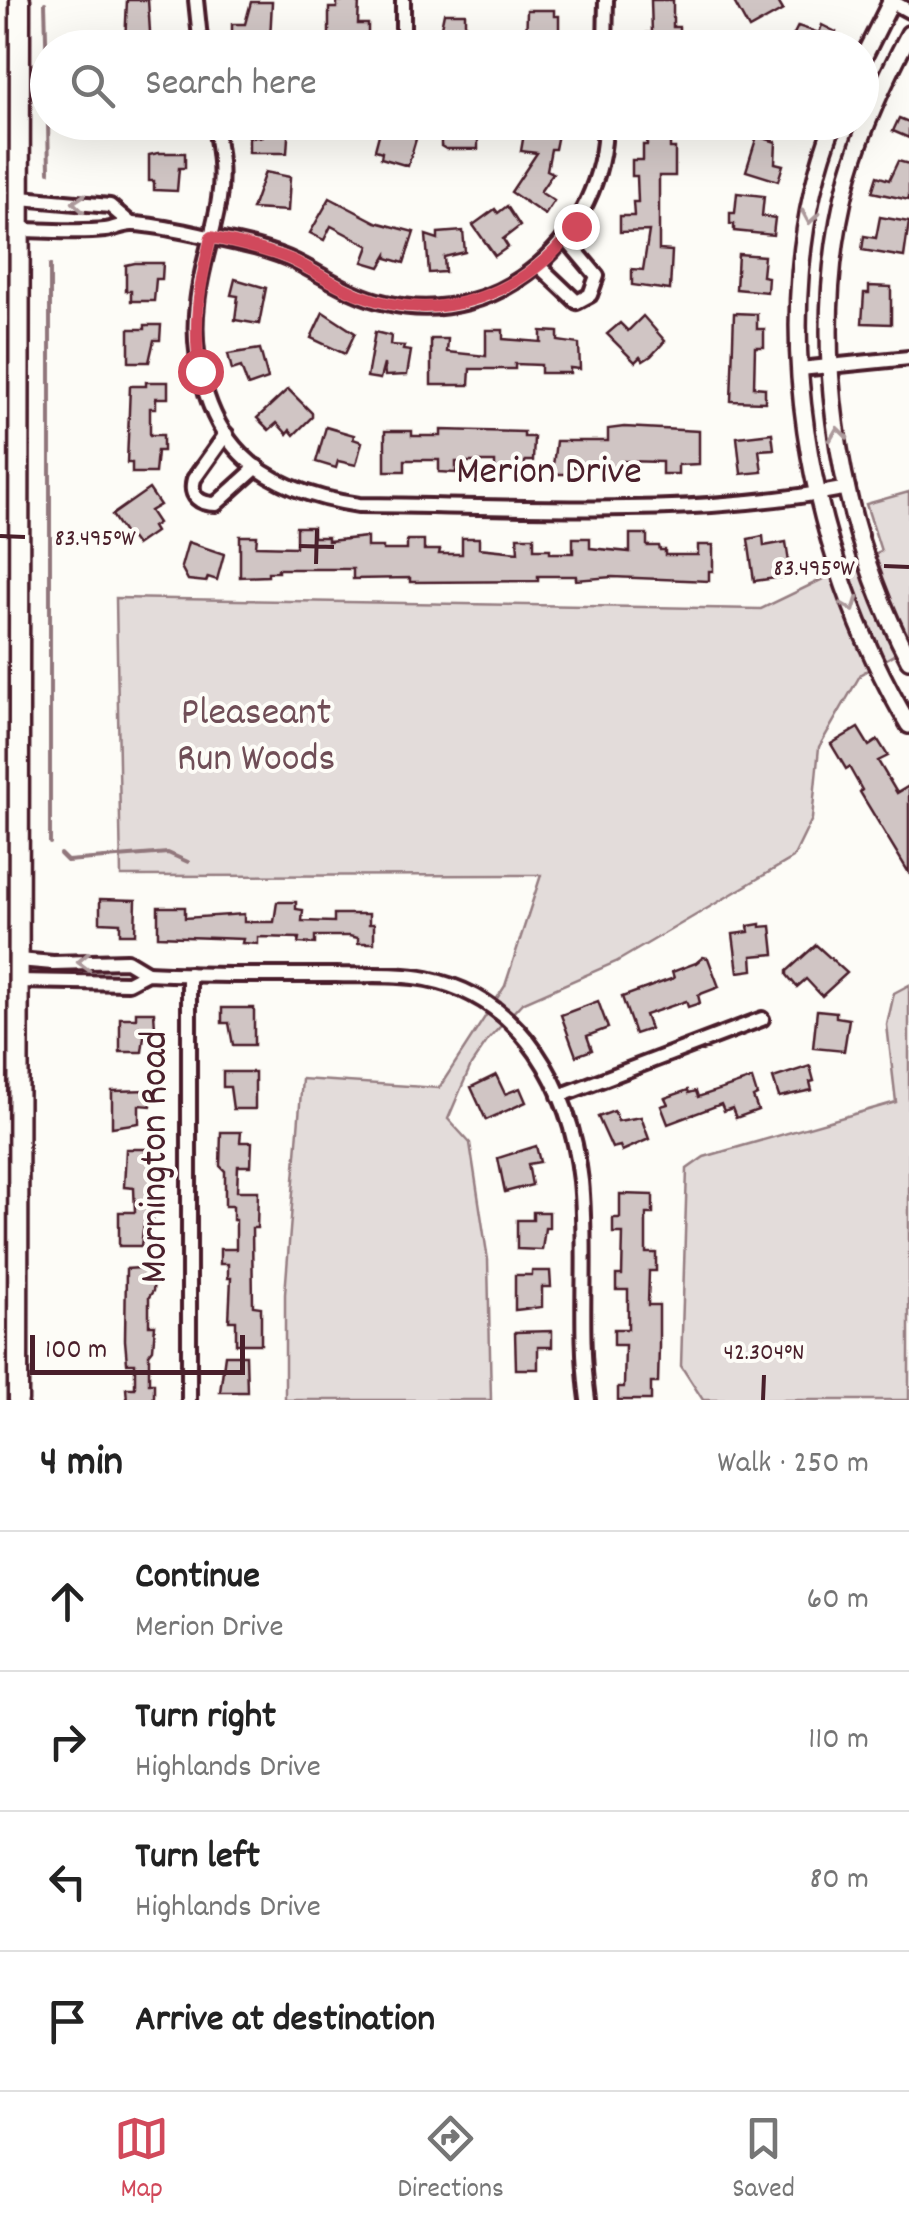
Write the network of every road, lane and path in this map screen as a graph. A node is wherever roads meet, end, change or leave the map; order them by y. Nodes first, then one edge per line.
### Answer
1 (20, 0) edge
2 (196, 0) edge
3 (403, 0) edge
4 (606, 0) edge
5 (891, 1) edge
6 (909, 11) edge
7 (200, 30) edge
8 (403, 30) edge
9 (606, 30) edge
10 (877, 30) edge
11 (909, 34) edge
12 (879, 94) edge
13 (216, 140) edge
14 (604, 140) edge
15 (828, 140) edge
16 (861, 140) edge
17 (820, 165) junction
18 (849, 175) junction
19 (21, 198) junction
20 (130, 223) junction
21 (21, 230) junction
22 (211, 237) junction
23 (566, 240) junction
24 (539, 266) junction
25 (909, 358) edge
26 (830, 366) junction
27 (800, 369) junction
28 (226, 434) junction
29 (257, 466) junction
30 (848, 488) junction
31 (818, 494) junction
32 (909, 660) edge
33 (909, 725) edge
34 (19, 960) junction
35 (147, 974) junction
36 (189, 974) junction
37 (18, 980) junction
38 (762, 1019) dead end
39 (560, 1096) junction
40 (18, 1400) edge
41 (189, 1400) edge
42 (588, 1400) edge

1 - 19 main road
2 - 7 street
3 - 8 street
4 - 9 street
5 - 6 street
5 - 10 street
11 - 12 street
13 - 22 street, Merion Drive
14 - 23 street
15 - 17 street
16 - 18 street
17 - 18 street
17 -> 27 street
18 - 26 street
20 -> 19 street
19 - 21 main road
20 - 21 street
20 - 22 street
21 - 34 main road
22 - 24 street
22 - 28 street, Merion Drive
23 - 24 street
23 - 24 street
25 - 26 street
26 - 27 street
30 -> 26 street
27 - 31 street
28 - 29 street, Merion Drive
28 - 29 street
29 - 31 street, Merion Drive
30 - 31 street, Merion Drive
30 - 32 street
31 -> 33 street
35 -> 34 street
34 - 37 main road
35 - 36 street
35 - 37 street
36 - 39 street
36 - 41 street, Mornington Road
37 - 40 main road
38 - 39 street
39 - 42 street

